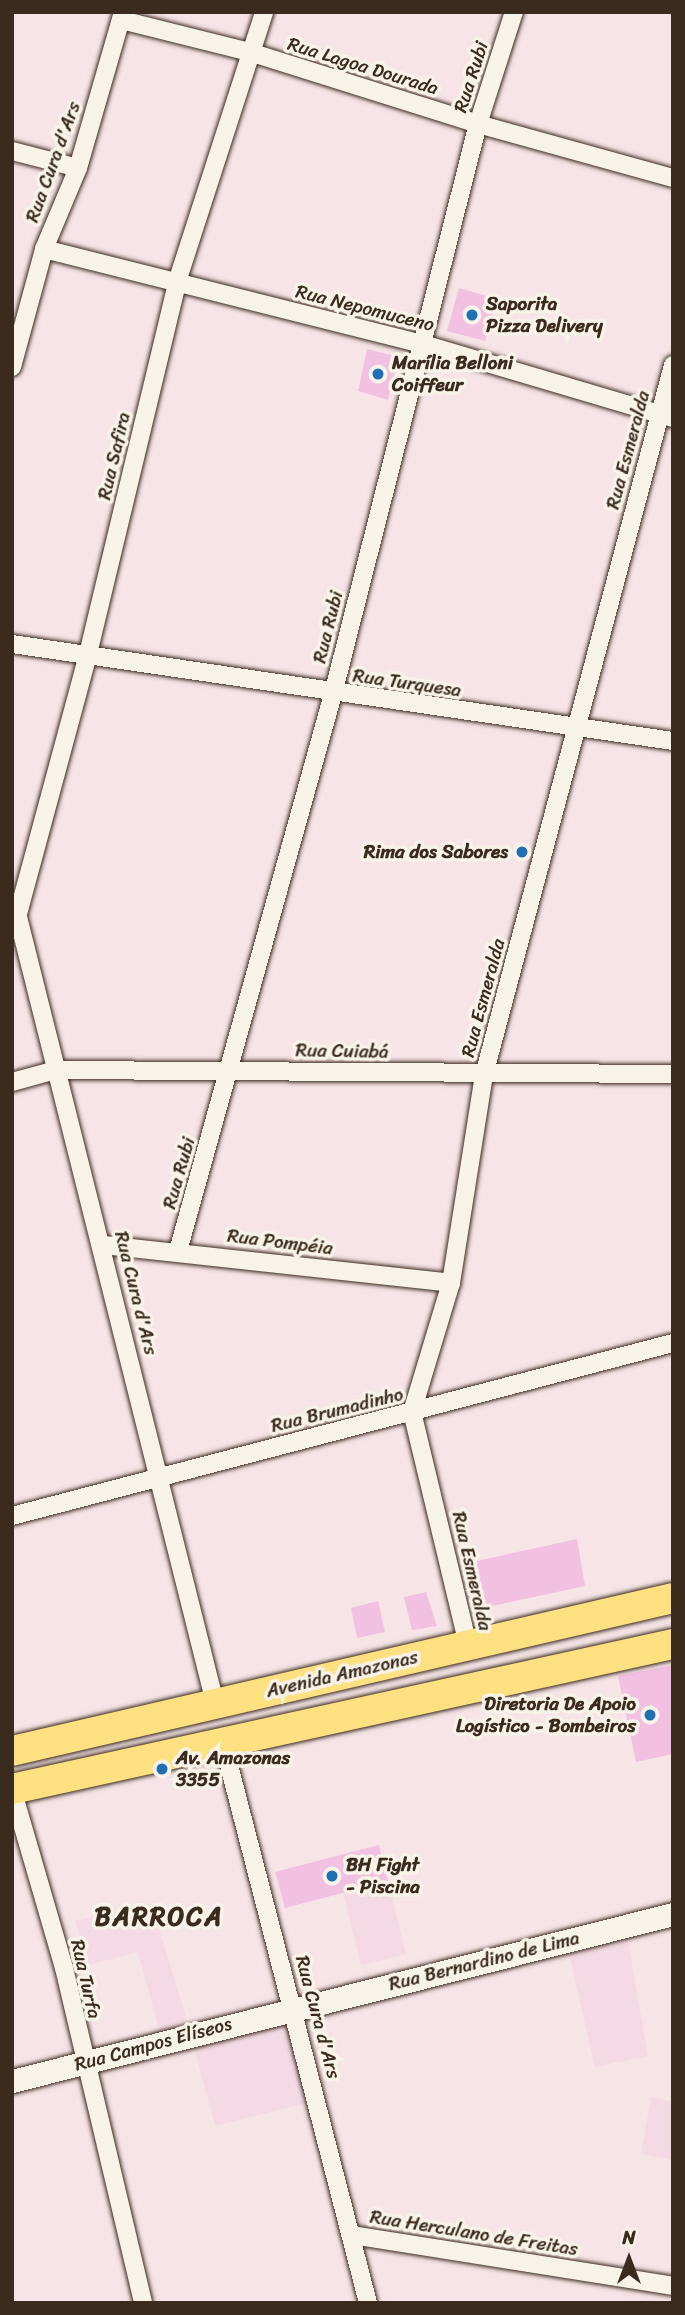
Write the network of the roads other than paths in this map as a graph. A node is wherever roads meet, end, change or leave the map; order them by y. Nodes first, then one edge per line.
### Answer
1 (264, 12) edge
2 (514, 12) edge
3 (122, 16) edge
4 (253, 53) junction
5 (478, 124) junction
6 (12, 151) edge
7 (78, 167) junction
8 (673, 178) edge
9 (44, 249) junction
10 (177, 282) junction
11 (423, 344) junction
12 (673, 365) edge
13 (12, 367) edge
14 (665, 416) edge
15 (12, 644) edge
16 (88, 654) junction
17 (333, 694) junction
18 (577, 728) junction
19 (673, 741) edge
20 (12, 895) edge
21 (18, 914) junction
22 (232, 1069) junction
23 (56, 1070) junction
24 (673, 1074) edge
25 (484, 1075) junction
26 (12, 1082) edge
27 (103, 1245) junction
28 (178, 1251) junction
29 (451, 1283) junction
30 (673, 1343) edge
31 (412, 1412) junction
32 (159, 1477) junction
33 (12, 1516) edge
34 (673, 1598) edge
35 (673, 1644) edge
36 (468, 1645) junction
37 (215, 1703) junction
38 (223, 1742) junction
39 (12, 1751) edge
40 (12, 1789) edge
41 (673, 1914) edge
42 (295, 2008) junction
43 (83, 2062) junction
44 (12, 2081) edge
45 (352, 2235) junction
46 (673, 2286) edge
47 (143, 2303) edge
48 (368, 2303) edge

1 - 4 street, Rua Safira
2 - 5 street, Rua Rubi
3 - 4 street, Rua Lagoa Dourada
3 - 7 street, Rua Cura d'Ars
4 - 5 street, Rua Lagoa Dourada
4 - 10 street, Rua Safira
5 - 8 street, Rua Lagoa Dourada
5 - 11 street, Rua Rubi
6 - 7 street
7 - 9 street, Rua Cura d'Ars
9 - 10 street, Rua Nepomuceno
9 - 13 street, Rua Cura d'Ars
10 - 11 street, Rua Nepomuceno
10 - 16 street, Rua Safira
11 - 14 street, Rua Nepomuceno
11 - 17 street, Rua Rubi
12 - 14 street, Rua Esmeralda
14 - 18 street, Rua Esmeralda
15 - 16 street, Rua Turquesa
16 - 17 street, Rua Turquesa
16 - 21 street, Rua Safira
17 - 18 street, Rua Turquesa
17 - 22 street, Rua Rubi
18 - 19 street, Rua Turquesa
18 - 25 street, Rua Esmeralda
20 - 21 street, Rua Cura d'Ars
21 - 23 street, Rua Cura d'Ars
22 - 23 street, Rua Cuiabá
22 - 25 street, Rua Cuiabá
22 - 28 street, Rua Rubi
23 - 26 street, Rua Cuiabá
23 - 27 street, Rua Cura d'Ars
24 - 25 street, Rua Cuiabá
25 - 29 street, Rua Esmeralda
27 - 28 street, Rua Pompéia
27 - 32 street, Rua Cura d'Ars
28 - 29 street, Rua Pompéia
29 - 31 street, Rua Esmeralda
30 - 31 street, Rua Brumadinho
31 - 32 street, Rua Brumadinho
31 - 36 street, Rua Esmeralda
32 - 33 street, Rua Brumadinho
32 - 37 street, Rua Cura d'Ars
34 - 36 main road, Avenida Amazonas
35 - 38 main road, Avenida Amazonas
36 - 37 main road, Avenida Amazonas
37 - 39 main road, Avenida Amazonas
38 - 40 main road, Avenida Amazonas
38 - 42 street, Rua Cura d'Ars
40 - 43 street, Rua Turfa
41 - 42 street, Rua Bernardino de Lima
42 - 43 street, Rua Campos Elíseos
42 - 45 street, Rua Cura d'Ars
43 - 44 street, Rua Campos Elíseos
43 - 47 street, Rua Turfa
45 - 46 street, Rua Herculano de Freitas
45 - 48 street, Rua Cura d'Ars

